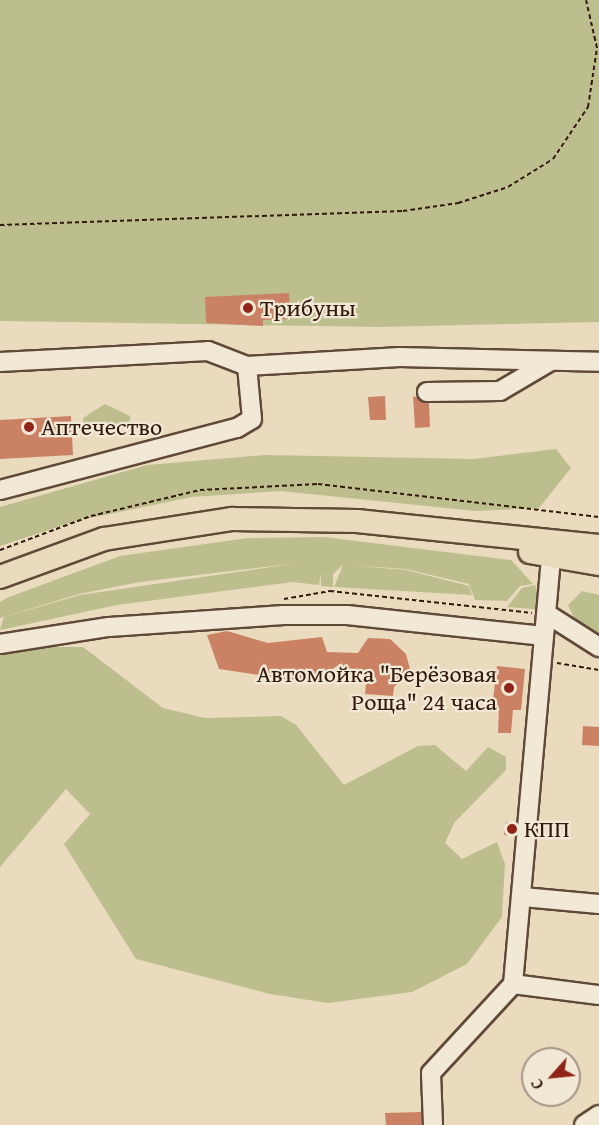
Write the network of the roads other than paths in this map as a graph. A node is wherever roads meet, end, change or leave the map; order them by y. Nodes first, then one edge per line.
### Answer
1 (551, 361) junction
2 (0, 362) edge
3 (599, 362) edge
4 (247, 366) junction
5 (427, 392) dead end
6 (0, 490) edge
7 (438, 532) junction
8 (599, 546) edge
9 (551, 556) junction
10 (599, 564) edge
11 (0, 577) edge
12 (547, 614) junction
13 (544, 636) junction
14 (0, 644) edge
15 (599, 647) edge
16 (523, 897) junction
17 (599, 903) edge
18 (513, 984) junction
19 (599, 995) edge
20 (599, 1115) edge
21 (433, 1125) edge
22 (584, 1125) edge

1 - 3 street
1 - 4 street
1 - 5 street
2 - 4 street
4 - 6 street
7 - 8 main road
7 - 9 main road
7 - 11 main road
9 - 10 main road
9 - 12 street
12 - 13 street
12 - 15 street
13 - 14 street
13 - 16 street
16 - 17 street
16 - 18 street
18 - 19 street
18 - 21 street
20 - 22 street

